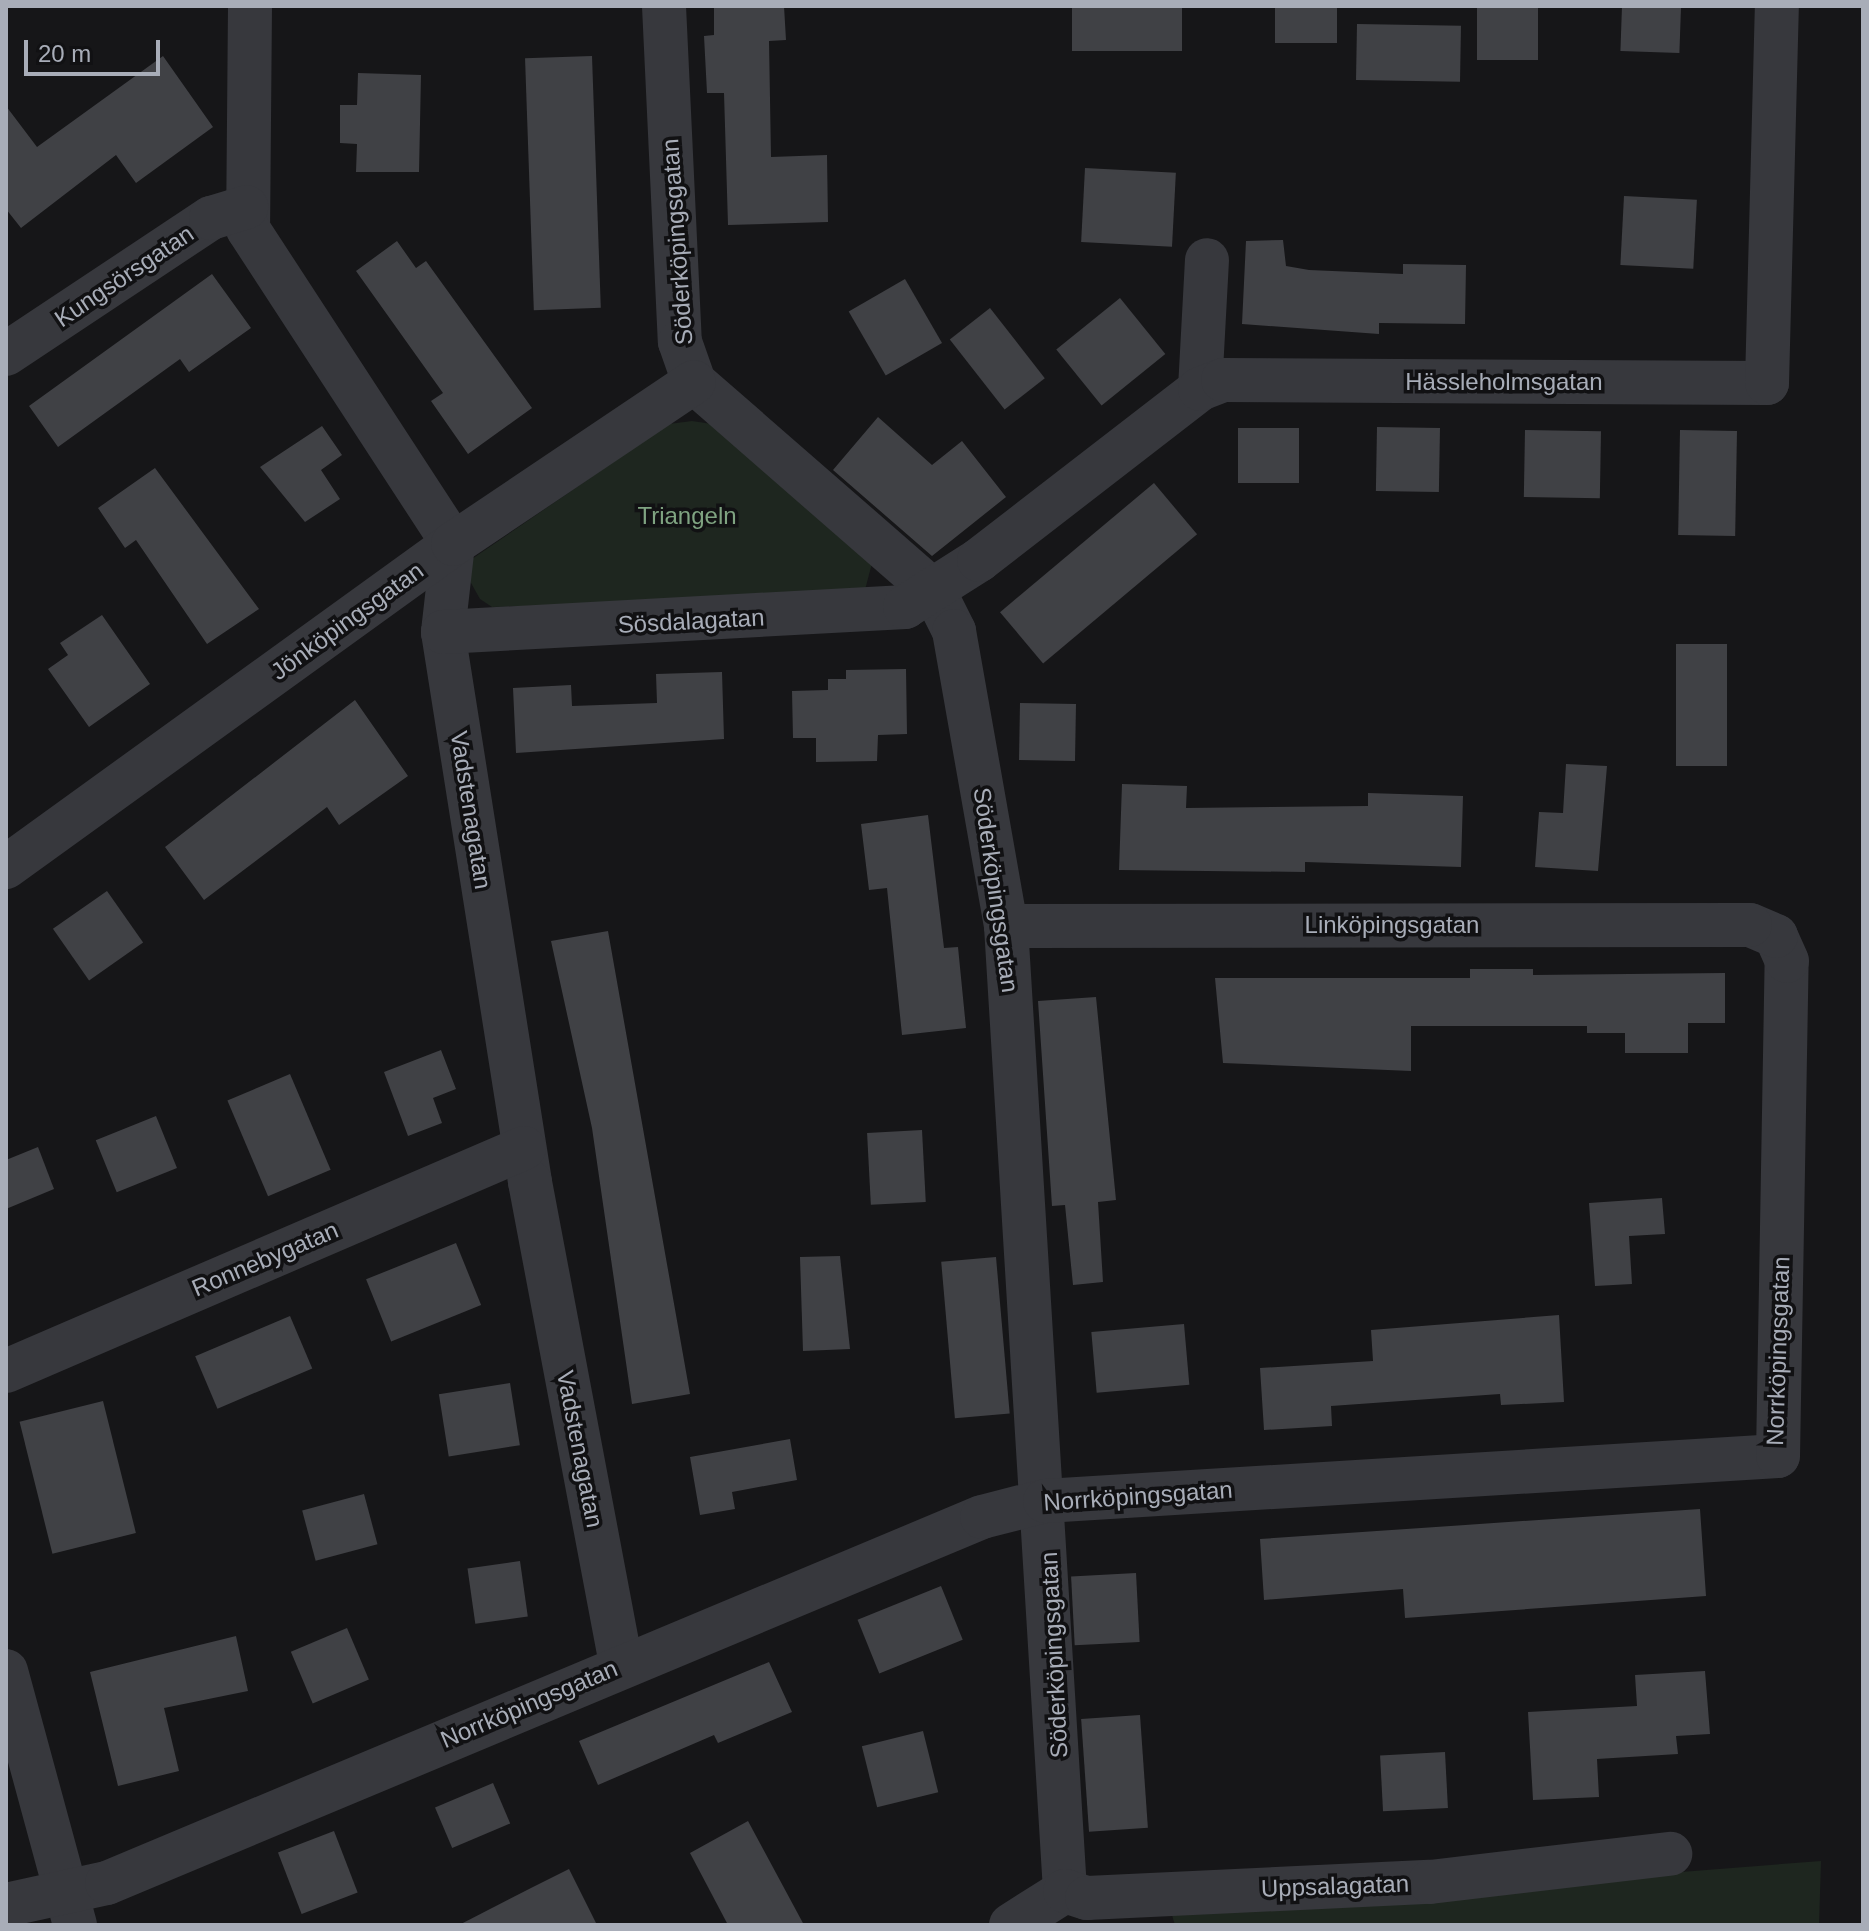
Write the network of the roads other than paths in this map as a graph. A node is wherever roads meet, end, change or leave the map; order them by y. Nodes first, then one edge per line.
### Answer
1 (250, 6) edge
2 (664, 6) edge
3 (1777, 6) edge
4 (246, 207) junction
5 (1207, 260) dead end
6 (6, 354) edge
7 (694, 382) junction
8 (1200, 389) junction
9 (453, 544) junction
10 (934, 591) junction
11 (443, 632) junction
12 (6, 867) edge
13 (1006, 926) junction
14 (1776, 936) joint
15 (524, 1148) junction
16 (6, 1371) edge
17 (1045, 1501) junction
18 (621, 1665) junction
19 (6, 1671) edge
20 (1670, 1854) dead end
21 (1065, 1891) junction
22 (6, 1905) edge
23 (70, 1908) edge
24 (1011, 1925) edge

1 - 4 street
2 - 7 street, Söderköpingsgatan
3 - 8 street, Hässleholmsgatan
4 - 6 street, Kungsörsgatan
4 - 9 street
5 - 8 street
7 - 9 street, Jönköpingsgatan
7 - 10 street, Söderköpingsgatan
8 - 10 street, Hässleholmsgatan
9 - 11 street, Vadstenagatan
9 - 12 street, Jönköpingsgatan
10 - 11 street, Sösdalagatan
10 - 13 street, Söderköpingsgatan
11 - 15 street, Vadstenagatan
13 - 14 street, Linköpingsgatan
13 - 17 street, Söderköpingsgatan
14 - 17 street, Norrköpingsgatan
15 - 16 street, Ronnebygatan
15 - 18 street, Vadstenagatan
17 - 18 street, Norrköpingsgatan
17 - 21 street, Söderköpingsgatan
18 - 23 street, Norrköpingsgatan
19 - 23 street
20 - 21 street, Uppsalagatan
21 - 24 street
22 - 23 street, Norrköpingsgatan

